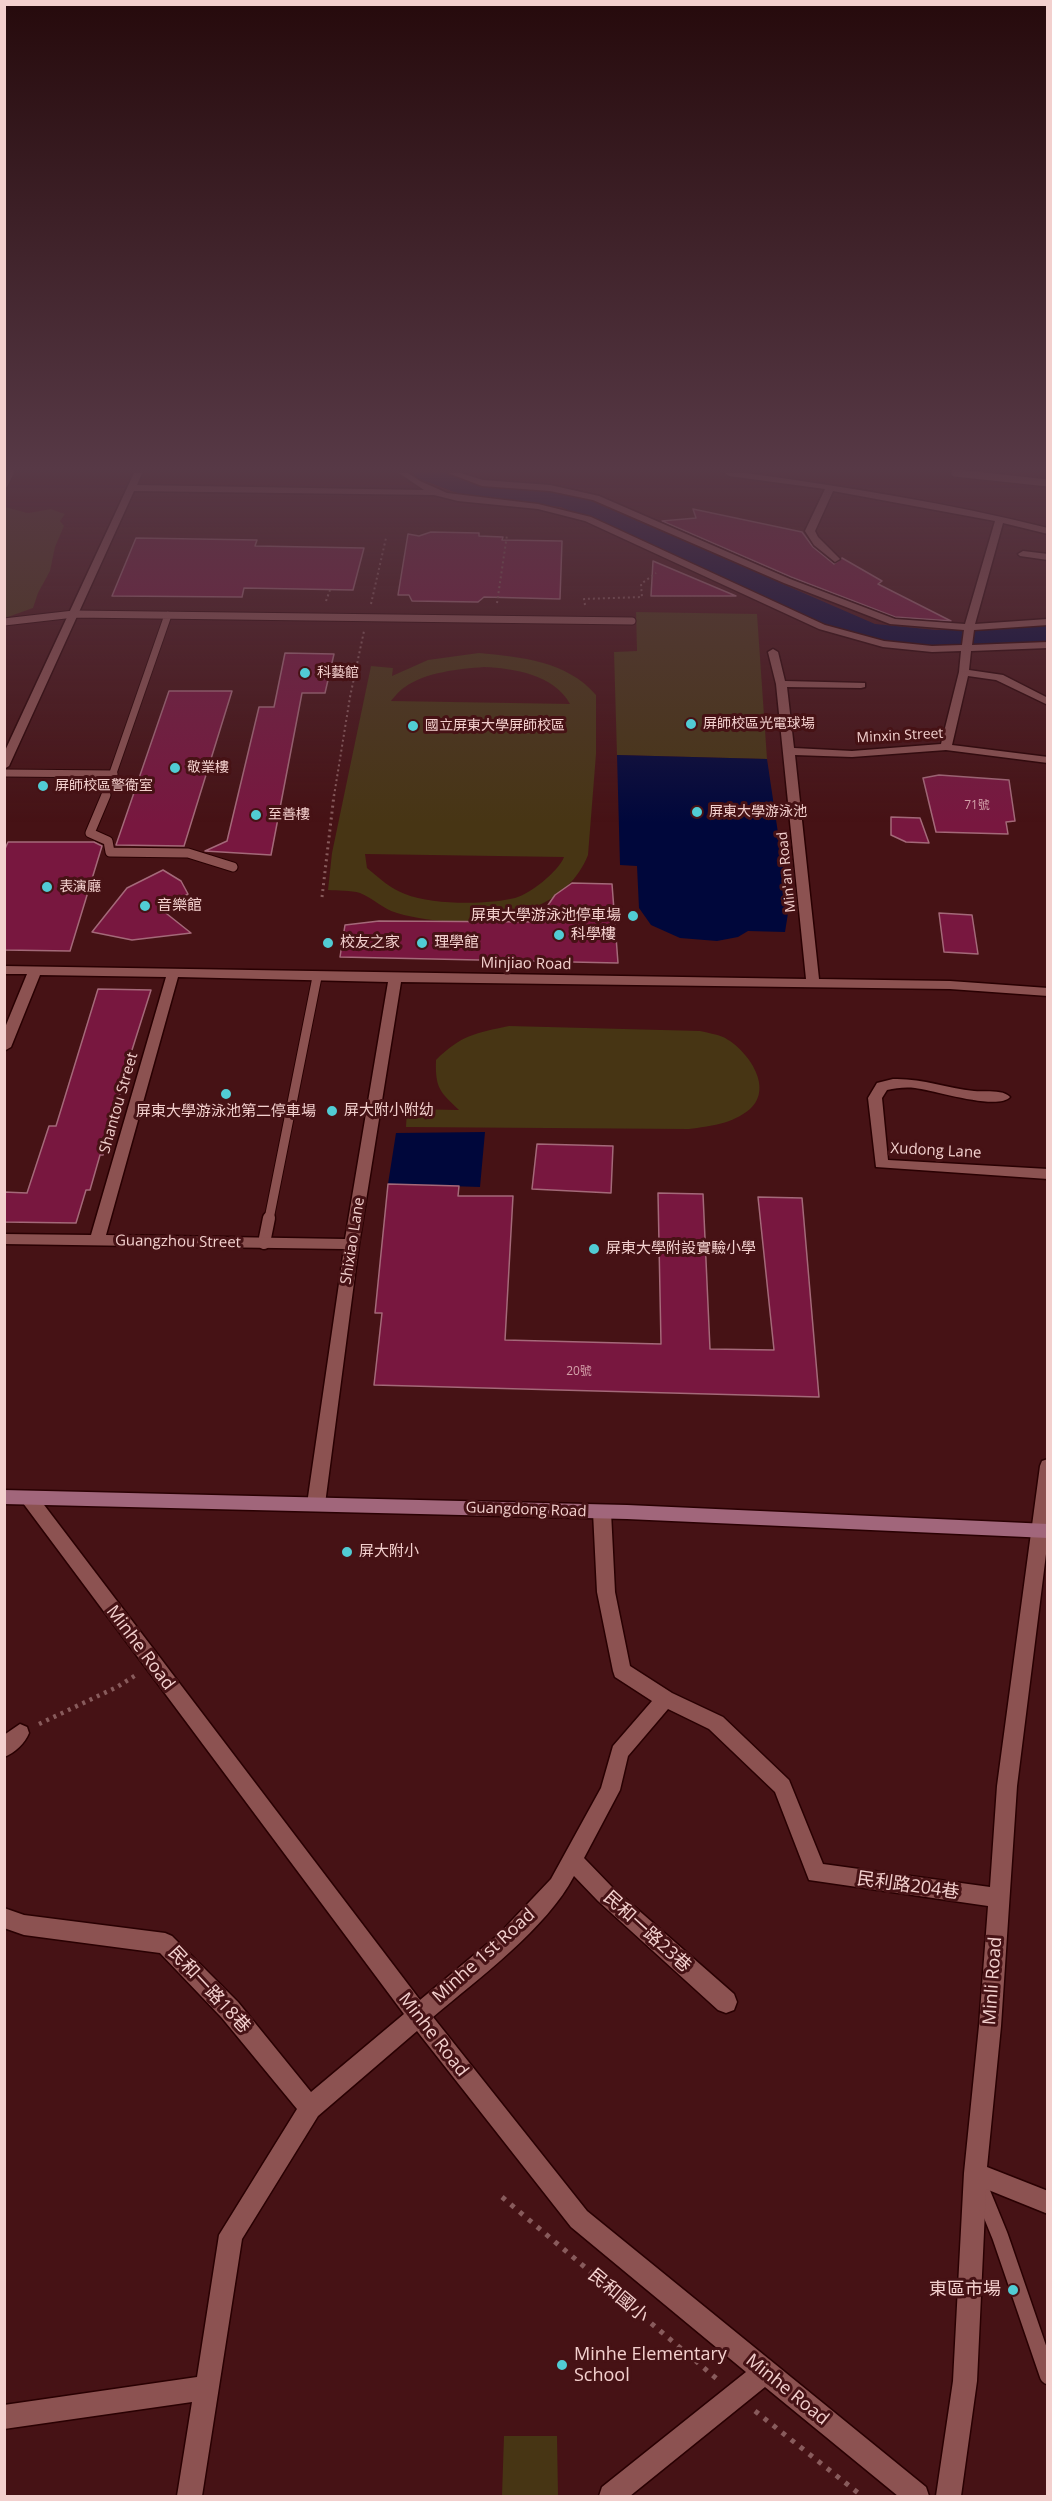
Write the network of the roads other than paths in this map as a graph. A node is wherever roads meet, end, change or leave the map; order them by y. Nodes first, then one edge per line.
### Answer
1 (85, 590) edge
2 (745, 590) edge
3 (810, 590) edge
4 (979, 590) edge
5 (74, 614) junction
6 (168, 615) junction
7 (632, 621) dead end
8 (4, 622) edge
9 (1047, 622) edge
10 (969, 626) junction
11 (1047, 645) edge
12 (965, 648) junction
13 (773, 652) dead end
14 (964, 672) junction
15 (781, 684) junction
16 (861, 685) dead end
17 (1047, 702) edge
18 (946, 747) junction
19 (789, 751) junction
20 (1047, 760) edge
21 (4, 766) edge
22 (4, 773) edge
23 (114, 774) junction
24 (233, 867) dead end
25 (4, 970) edge
26 (35, 971) junction
27 (173, 974) junction
28 (317, 977) junction
29 (395, 978) junction
30 (813, 983) junction
31 (1047, 992) edge
32 (4, 1047) edge
33 (1003, 1097) dead end
34 (1047, 1174) edge
35 (4, 1239) edge
36 (97, 1240) junction
37 (264, 1243) junction
38 (351, 1244) junction
39 (1047, 1466) edge
40 (4, 1497) edge
41 (29, 1498) junction
42 (316, 1504) junction
43 (602, 1512) junction
44 (1043, 1531) edge
45 (665, 1699) junction
46 (20, 1733) road end
47 (4, 1748) edge
48 (572, 1859) junction
49 (999, 1898) junction
50 (4, 1918) edge
51 (726, 2002) dead end
52 (418, 2015) junction
53 (310, 2108) junction
54 (975, 2173) junction
55 (1047, 2203) edge
56 (765, 2372) junction
57 (1047, 2376) edge
58 (206, 2388) junction
59 (4, 2417) edge
60 (190, 2496) edge
61 (611, 2496) edge
62 (917, 2496) edge
63 (949, 2496) edge

1 - 5 street
2 - 12 street
3 - 10 street
4 - 10 street
5 - 6 lane
5 - 8 lane
5 - 21 street
6 - 7 lane
6 - 23 lane
9 - 10 street
10 - 12 street
11 - 12 street
12 - 14 street
13 - 15 street, Min'an Road
14 - 17 street
14 - 18 street
15 - 16 street
15 - 19 street, Min'an Road
18 - 19 street, Minxin Street
18 - 20 street, Minxin Street
19 - 30 street, Min'an Road
22 - 23 lane
23 - 24 lane
25 - 26 street, Minjiao Road
26 - 27 street, Minjiao Road
26 - 32 street
27 - 28 street, Minjiao Road
27 - 36 street, Shantou Street
28 - 29 street, Minjiao Road
28 - 37 lane
29 - 30 street, Minjiao Road
29 - 38 street, Shixiao Lane
30 - 31 street, Minjiao Road
33 - 34 street, Xudong Lane
35 - 36 street, Guangzhou Street
36 - 37 street, Guangzhou Street
37 - 38 street, Guangzhou Street
38 - 42 street, Shixiao Lane
39 - 44 street, Minli Road
40 - 41 street, Guangdong Road
41 - 42 street, Guangdong Road
41 - 52 street, Minhe Road
42 - 43 street, Guangdong Road
43 - 44 street, Guangdong Road
43 - 45 street
44 - 49 street, Minli Road
45 - 48 street, Minhe 1st Road
45 - 49 street, 民利路204巷
46 - 47 street
48 - 51 street, 民和一路23巷
48 - 52 street, Minhe 1st Road
49 - 54 street, Minli Road
50 - 53 street, 民和一路18巷
52 - 53 street, Minhe 1st Road
52 - 56 street, Minhe Road
53 - 58 street, Minhe 1st Road
54 - 55 street
54 - 57 lane
54 - 63 street, Minli Road
56 - 61 street
56 - 62 street, Minhe Road
58 - 59 street
58 - 60 street, Minhe 1st Road

